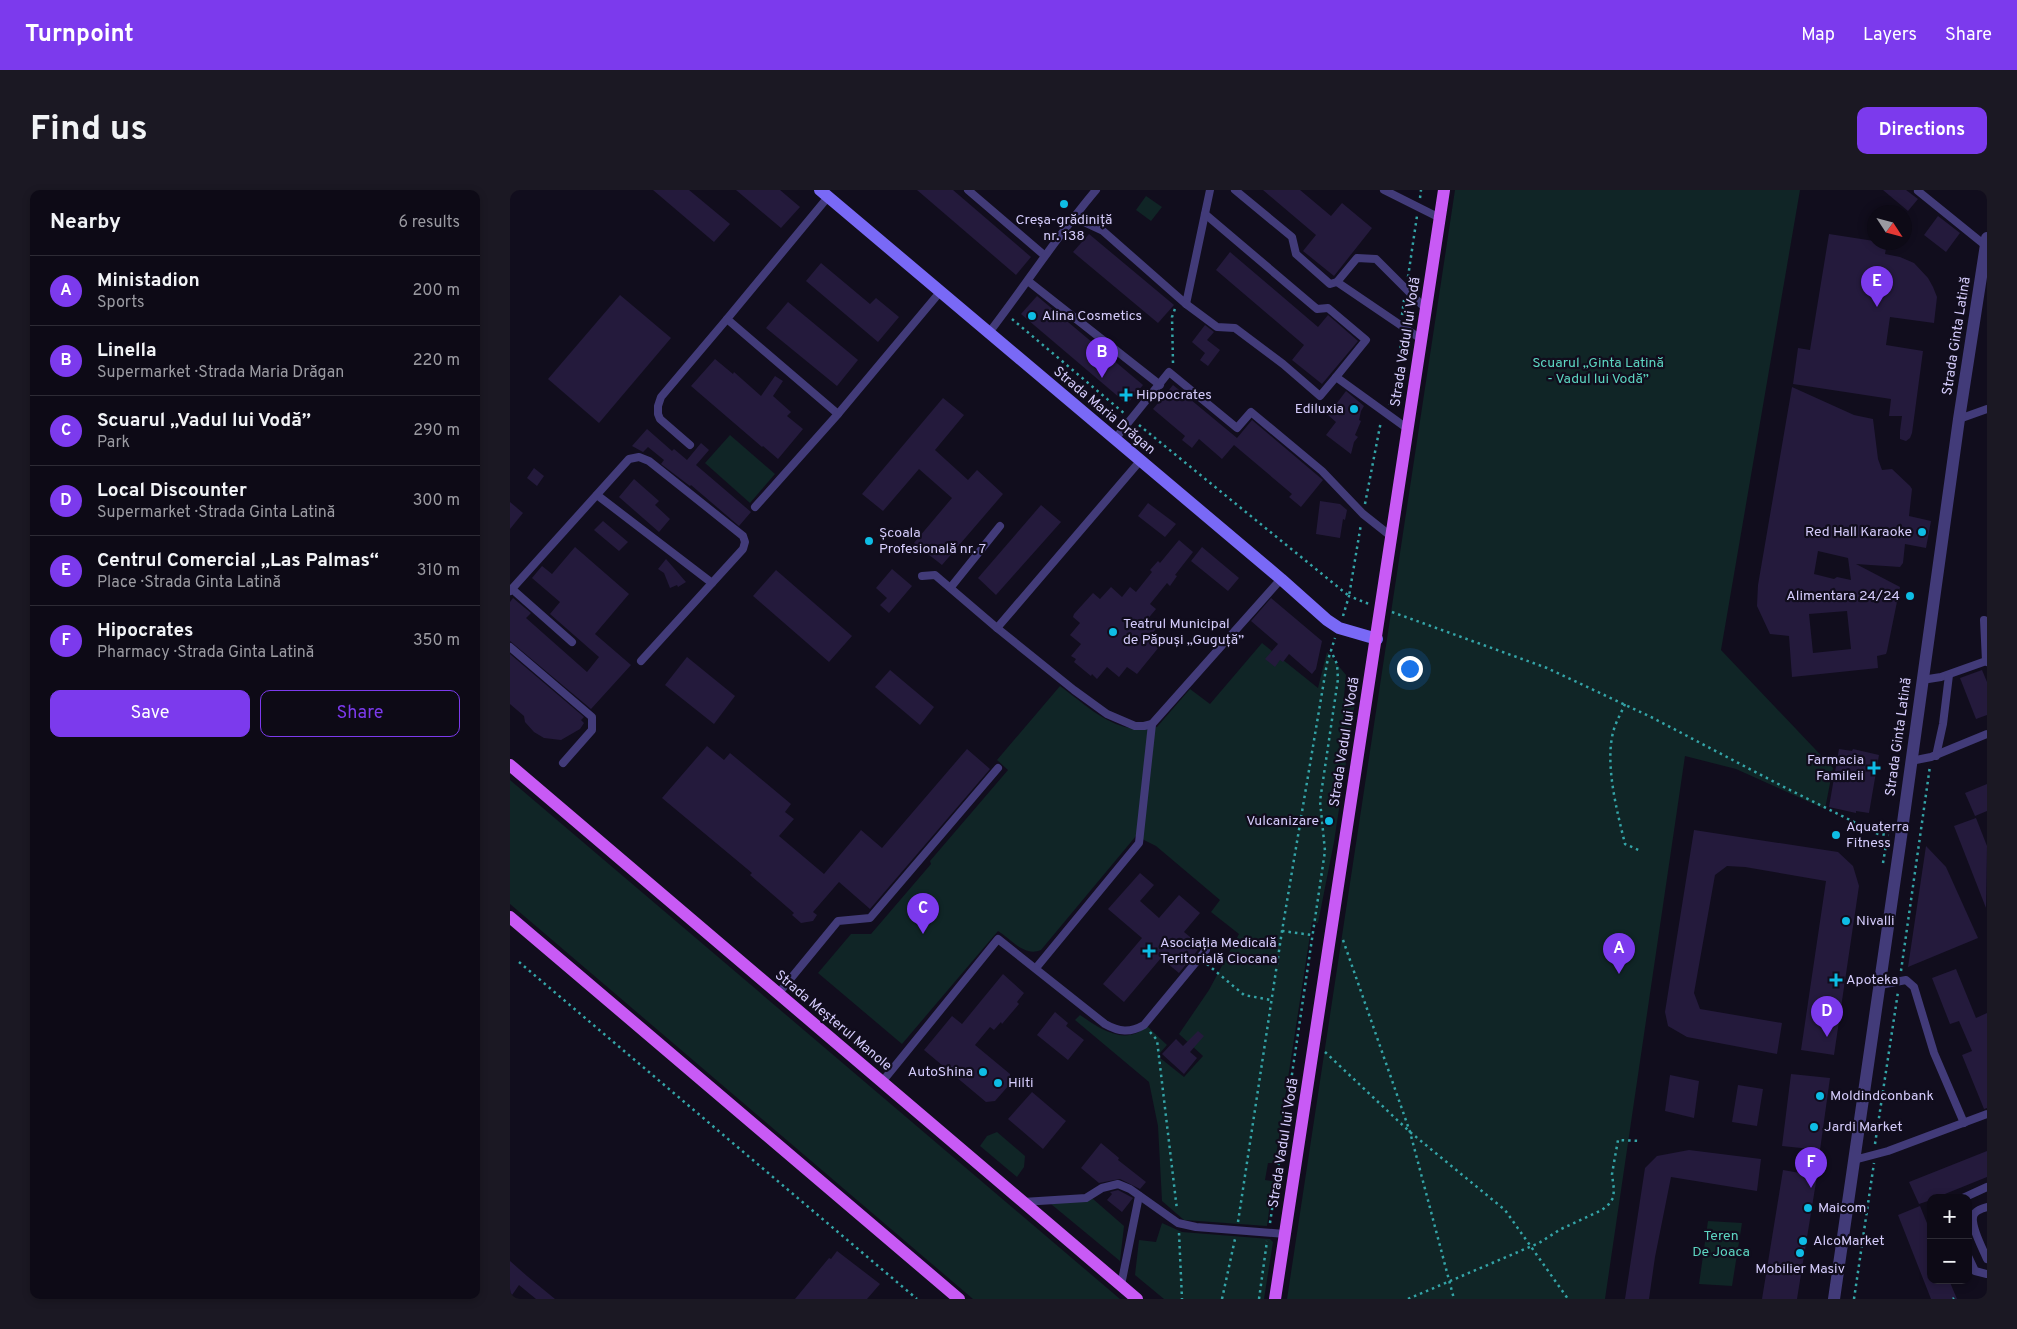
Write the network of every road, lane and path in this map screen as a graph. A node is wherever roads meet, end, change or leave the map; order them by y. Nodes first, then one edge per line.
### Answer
1 (968, 190) edge
2 (1096, 190) edge
3 (1210, 190) edge
4 (1235, 190) edge
5 (1384, 190) edge
6 (1421, 190) edge
7 (1444, 190) edge
8 (1918, 191) edge
9 (824, 194) edge
10 (1418, 208) junction
11 (1205, 214) junction
12 (1073, 217) junction
13 (1440, 218) junction
14 (1986, 242) edge
15 (1044, 255) junction
16 (1028, 281) junction
17 (1337, 282) junction
18 (1406, 290) junction
19 (940, 292) junction
20 (1179, 298) junction
21 (1186, 304) junction
22 (1426, 309) junction
23 (1004, 313) junction
24 (727, 319) junction
25 (1402, 326) junction
26 (988, 334) junction
27 (1421, 339) junction
28 (1173, 375) junction
29 (1336, 377) junction
30 (1160, 385) junction
31 (1987, 409) edge
32 (1384, 412) junction
33 (838, 414) junction
34 (1132, 419) junction
35 (1959, 419) junction
36 (1408, 429) junction
37 (1115, 439) junction
38 (690, 445) dead end
39 (1140, 461) junction
40 (597, 495) junction
41 (755, 507) dead end
42 (1363, 514) junction
43 (1000, 526) dead end
44 (1392, 538) junction
45 (922, 576) dead end
46 (1281, 579) junction
47 (712, 583) junction
48 (951, 587) junction
49 (511, 590) edge
50 (1349, 596) junction
51 (1369, 604) dead end
52 (1392, 612) dead end
53 (1984, 620) dead end
54 (997, 628) junction
55 (1339, 628) junction
56 (1377, 639) junction
57 (572, 642) dead end
58 (510, 646) edge
59 (1331, 649) junction
60 (641, 661) dead end
61 (1987, 661) edge
62 (1949, 675) junction
63 (1922, 680) junction
64 (1625, 704) junction
65 (1152, 724) junction
66 (1987, 734) edge
67 (1934, 757) junction
68 (1911, 761) junction
69 (563, 763) dead end
70 (510, 765) edge
71 (998, 768) dead end
72 (1890, 835) dead end
73 (1641, 851) dead end
74 (510, 917) edge
75 (1282, 931) junction
76 (1313, 935) junction
77 (1341, 947) dead end
78 (1206, 950) dead end
79 (1200, 958) junction
80 (519, 962) dead end
81 (1036, 968) junction
82 (1900, 980) junction
83 (1880, 985) junction
84 (778, 994) junction
85 (1271, 1000) junction
86 (1144, 1025) junction
87 (1325, 1052) dead end
88 (882, 1082) junction
89 (1987, 1114) edge
90 (1964, 1123) junction
91 (1410, 1132) junction
92 (1640, 1141) dead end
93 (1874, 1155) junction
94 (1854, 1160) junction
95 (1987, 1187) edge
96 (1971, 1194) edge
97 (1139, 1196) junction
98 (1023, 1202) junction
99 (1987, 1207) edge
100 (1178, 1223) junction
101 (1237, 1229) junction
102 (1268, 1232) junction
103 (1285, 1234) junction
104 (1531, 1245) junction
105 (1987, 1259) edge
106 (1972, 1265) edge
107 (1987, 1274) edge
108 (1450, 1282) junction
109 (1121, 1285) junction
110 (917, 1299) edge
111 (959, 1299) edge
112 (1137, 1299) edge
113 (1182, 1299) edge
114 (1222, 1299) edge
115 (1259, 1299) edge
116 (1275, 1299) edge
117 (1408, 1299) edge
118 (1454, 1299) edge
119 (1568, 1299) edge
120 (1834, 1299) edge
121 (1854, 1299) edge

1 - 15 lane
2 - 12 lane
3 - 11 lane
4 - 17 lane
5 - 10 lane
6 - 10 path
7 - 13 main road, Strada Vadul lui Vodă
8 - 14 lane
9 - 19 main road, Strada Maria Drăgan
9 - 24 lane
10 - 13 lane
10 - 18 path
11 - 21 lane
11 - 29 lane
12 - 15 lane
12 - 20 lane
13 - 22 main road, Strada Vadul lui Vodă
14 - 35 street, Strada Ginta Latină
15 - 16 lane
16 - 23 lane
16 - 30 lane
17 - 18 lane
17 - 25 lane
18 - 22 lane
18 - 25 path
19 - 26 main road, Strada Maria Drăgan
19 - 33 lane
20 - 21 lane
20 - 28 path
21 - 29 lane
22 - 27 main road, Strada Vadul lui Vodă
23 - 26 lane
23 - 34 path
24 - 33 lane
24 - 38 lane
25 - 27 lane
25 - 32 path
26 - 37 main road, Strada Maria Drăgan
27 - 36 main road, Strada Vadul lui Vodă
28 - 30 lane
28 - 42 lane
29 - 32 lane
30 - 34 lane
31 - 35 lane
32 - 36 lane
32 - 42 path
33 - 41 lane
34 - 37 lane
34 - 50 path
35 - 63 street, Strada Ginta Latină
36 - 44 main road, Strada Vadul lui Vodă
37 - 39 main road, Strada Maria Drăgan
39 - 46 main road, Strada Maria Drăgan
39 - 54 lane
40 - 47 lane
40 - 47 lane
40 - 49 lane
42 - 44 lane
42 - 50 path
43 - 48 lane
44 - 56 main road, Strada Vadul lui Vodă
45 - 48 lane
46 - 55 main road, Strada Maria Drăgan
46 - 65 lane
47 - 60 lane
48 - 54 lane
49 - 57 lane
50 - 51 path
50 - 55 path
52 - 64 path
53 - 61 lane
54 - 65 lane
55 - 56 main road, Strada Maria Drăgan
55 - 59 path
56 - 103 main road, Strada Vadul lui Vodă
58 - 69 lane
59 - 75 path
59 - 76 path
61 - 62 lane
62 - 63 lane
62 - 67 lane
63 - 68 street, Strada Ginta Latină
64 - 72 path
64 - 73 path
65 - 81 lane
66 - 67 lane
67 - 68 lane
67 - 82 path
68 - 83 street, Strada Ginta Latină
70 - 84 main road, Strada Meșterul Manole
71 - 84 lane
74 - 111 main road
75 - 76 path
75 - 85 path
76 - 102 path
77 - 91 path
78 - 79 lane
79 - 85 path
79 - 86 lane
80 - 110 path
81 - 86 lane
81 - 88 lane
82 - 83 lane
82 - 90 lane
82 - 93 path
83 - 94 street, Strada Ginta Latină
84 - 88 main road, Strada Meșterul Manole
85 - 101 path
86 - 100 path
87 - 91 path
88 - 98 main road, Strada Meșterul Manole
89 - 90 lane
90 - 93 lane
91 - 104 path
91 - 108 path
92 - 104 path
93 - 94 lane
93 - 121 path
94 - 120 street, Strada Ginta Latină
95 - 96 lane
97 - 98 lane
97 - 100 lane
97 - 109 lane
98 - 109 main road, Strada Meșterul Manole
99 - 105 lane
100 - 101 lane
100 - 113 path
101 - 102 lane
101 - 114 path
102 - 103 lane
102 - 115 path
103 - 116 main road, Strada Vadul lui Vodă
104 - 108 path
104 - 119 path
106 - 107 lane
108 - 117 path
108 - 118 path
109 - 112 main road, Strada Meșterul Manole

